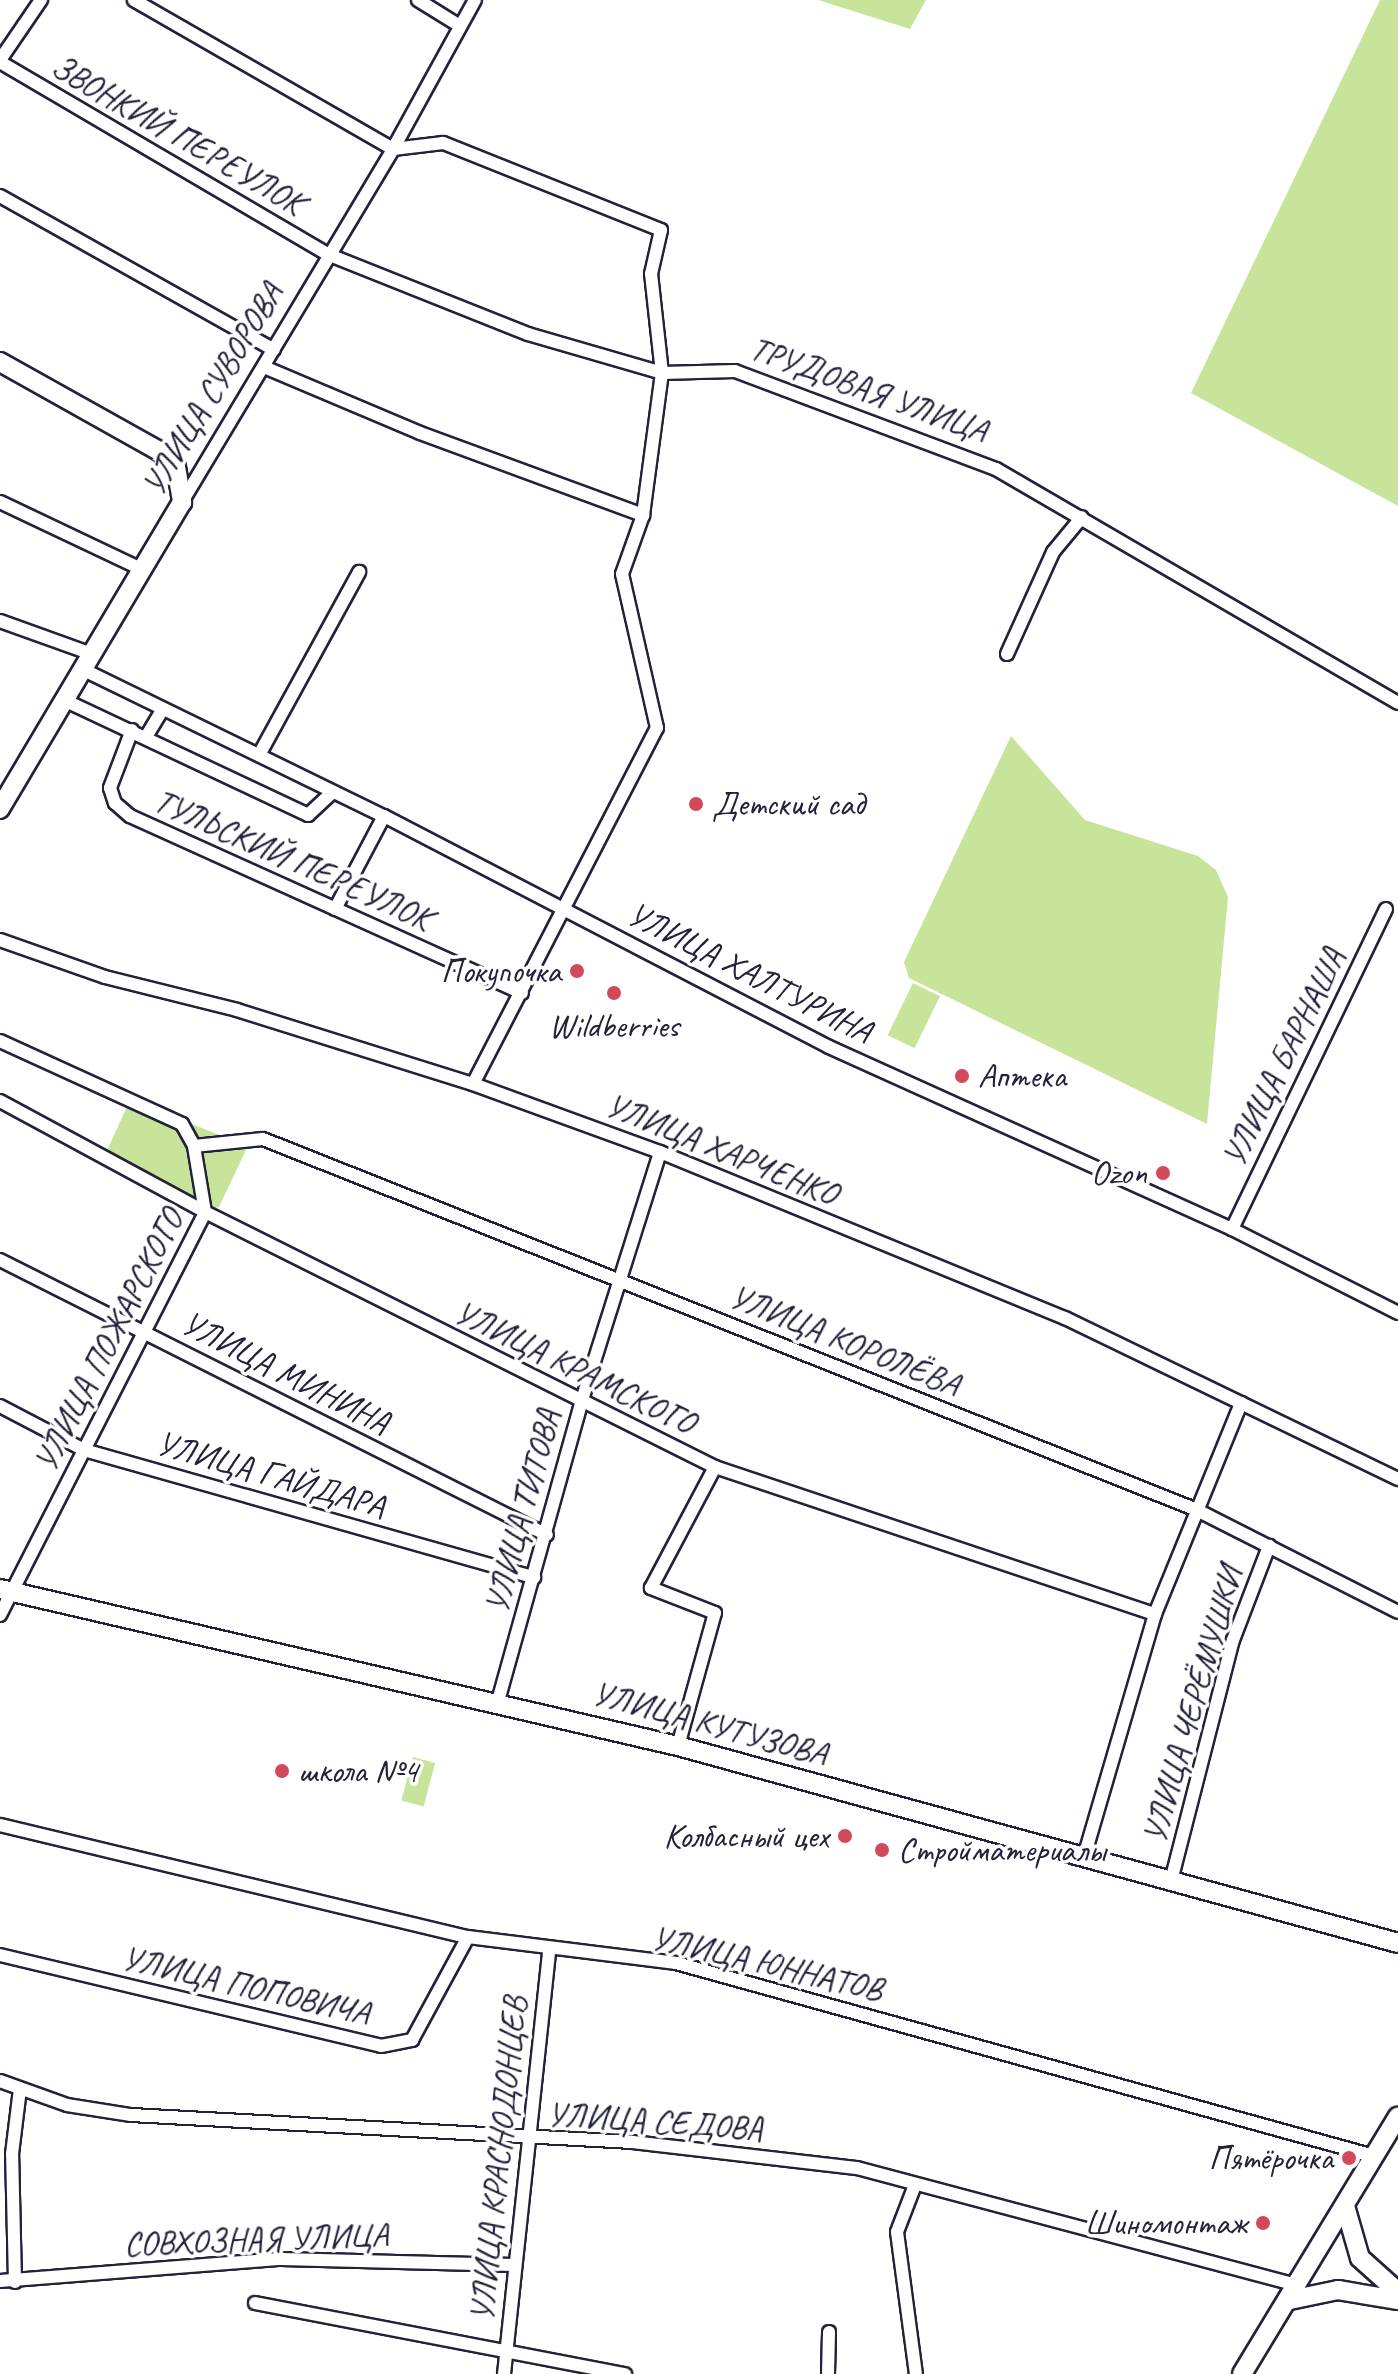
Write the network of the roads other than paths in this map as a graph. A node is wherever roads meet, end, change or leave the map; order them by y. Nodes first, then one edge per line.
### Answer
1 (41, 0) edge
2 (134, 0) edge
3 (418, 0) edge
4 (475, 0) edge
5 (460, 26) junction
6 (0, 61) edge
7 (393, 149) junction
8 (0, 196) edge
9 (327, 254) junction
10 (274, 350) junction
11 (0, 362) edge
12 (264, 367) junction
13 (662, 373) junction
14 (0, 502) edge
15 (182, 502) junction
16 (643, 515) junction
17 (1082, 517) junction
18 (141, 569) junction
19 (359, 572) dead end
20 (0, 621) edge
21 (1007, 654) dead end
22 (87, 661) junction
23 (64, 700) junction
24 (1398, 703) edge
25 (162, 710) junction
26 (132, 730) junction
27 (146, 737) junction
28 (259, 755) junction
29 (332, 793) junction
30 (0, 808) edge
31 (384, 816) junction
32 (335, 909) junction
33 (1386, 909) dead end
34 (567, 910) junction
35 (0, 940) edge
36 (522, 993) junction
37 (0, 1041) edge
38 (473, 1084) junction
39 (0, 1101) edge
40 (194, 1146) junction
41 (660, 1152) junction
42 (205, 1212) junction
43 (1232, 1229) junction
44 (0, 1260) edge
45 (620, 1281) junction
46 (1398, 1313) edge
47 (145, 1332) junction
48 (581, 1403) junction
49 (1241, 1403) junction
50 (0, 1406) edge
51 (84, 1450) junction
52 (715, 1467) junction
53 (1398, 1479) edge
54 (1197, 1510) junction
55 (547, 1535) junction
56 (1269, 1546) junction
57 (534, 1577) junction
58 (5, 1591) edge
59 (1398, 1612) edge
60 (1155, 1614) junction
61 (0, 1615) edge
62 (498, 1701) junction
63 (678, 1746) junction
64 (0, 1825) edge
65 (1084, 1857) junction
66 (1171, 1881) junction
67 (468, 1937) junction
68 (1398, 1943) edge
69 (549, 1951) junction
70 (0, 1955) edge
71 (0, 2081) edge
72 (20, 2089) junction
73 (1398, 2116) edge
74 (526, 2140) junction
75 (1374, 2156) junction
76 (915, 2185) junction
77 (1345, 2206) junction
78 (514, 2265) junction
79 (0, 2281) edge
80 (15, 2282) junction
81 (1293, 2292) junction
82 (1398, 2292) edge
83 (1398, 2300) edge
84 (255, 2303) dead end
85 (829, 2332) dead end
86 (506, 2348) junction
87 (504, 2374) edge
88 (625, 2374) edge
89 (828, 2374) edge
90 (916, 2374) edge
91 (1242, 2374) edge

1 - 6 street
2 - 7 street
3 - 5 street
4 - 5 street, УЛИЦА СУВОРОВА
5 - 7 street, УЛИЦА СУВОРОВА
6 - 9 street, ЗВОНКИЙ ПЕРЕУЛОК
7 - 9 street, УЛИЦА СУВОРОВА
7 - 13 street
8 - 10 street
9 - 10 street, УЛИЦА СУВОРОВА
9 - 13 street, ЗВОНКИЙ ПЕРЕУЛОК
10 - 12 street, УЛИЦА СУВОРОВА
11 - 15 main road
12 - 15 street, УЛИЦА СУВОРОВА
12 - 16 street
13 - 16 street
13 - 17 street, ТРУДОВАЯ УЛИЦА
14 - 18 street
15 - 18 main road, УЛИЦА СУВОРОВА
16 - 34 street
17 - 21 street
17 - 24 street, ТРУДОВАЯ УЛИЦА
18 - 22 main road, УЛИЦА СУВОРОВА
19 - 28 street
20 - 22 street, УЛИЦА ХАЛТУРИНА
22 - 23 main road, УЛИЦА СУВОРОВА
22 - 25 street, УЛИЦА ХАЛТУРИНА
23 - 26 street
23 - 30 main road, УЛИЦА СУВОРОВА
25 - 27 street
25 - 28 street, УЛИЦА ХАЛТУРИНА
26 - 27 street
26 - 32 street, ТУЛЬСКИЙ ПЕРЕУЛОК
27 - 29 street
28 - 29 street, УЛИЦА ХАЛТУРИНА
29 - 31 street, УЛИЦА ХАЛТУРИНА
31 - 32 street
31 - 34 street, УЛИЦА ХАЛТУРИНА
32 - 36 street, ТУЛЬСКИЙ ПЕРЕУЛОК
33 - 43 street, УЛИЦА БАРНАША
34 - 36 street
34 - 43 street, УЛИЦА ХАЛТУРИНА
35 - 38 street, УЛИЦА ХАРЧЕНКО
36 - 38 street
37 - 40 street
38 - 41 street, УЛИЦА ХАРЧЕНКО
39 - 42 street, УЛИЦА КРАМСКОГО
40 - 42 street, УЛИЦА ПОЖАРСКОГО
40 - 45 street, УЛИЦА КОРОЛЁВА
41 - 45 street, УЛИЦА ТИТОВА
41 - 49 street, УЛИЦА ХАРЧЕНКО
42 - 47 street, УЛИЦА ПОЖАРСКОГО
42 - 48 street, УЛИЦА КРАМСКОГО
43 - 46 street, УЛИЦА ХАЛТУРИНА
44 - 47 street, УЛИЦА МИНИНА
45 - 48 street, УЛИЦА ТИТОВА
45 - 54 street, УЛИЦА КОРОЛЁВА
47 - 51 street, УЛИЦА ПОЖАРСКОГО
47 - 55 street, УЛИЦА МИНИНА
48 - 52 street, УЛИЦА КРАМСКОГО
48 - 55 street, УЛИЦА ТИТОВА
49 - 53 street, УЛИЦА ХАРЧЕНКО
49 - 54 street
50 - 51 street, УЛИЦА ГАЙДАРА
51 - 57 street, УЛИЦА ГАЙДАРА
51 - 58 street, УЛИЦА ПОЖАРСКОГО
52 - 60 street, УЛИЦА КРАМСКОГО
52 - 63 street
54 - 56 street, УЛИЦА КОРОЛЁВА
54 - 60 street
55 - 57 street, УЛИЦА ТИТОВА
56 - 59 street, УЛИЦА КОРОЛЁВА
56 - 66 street, УЛИЦА ЧЕРЁМУШКИ
57 - 62 street, УЛИЦА ТИТОВА
58 - 61 street, УЛИЦА ПОЖАРСКОГО
58 - 62 main road, УЛИЦА КУТУЗОВА
60 - 65 street
62 - 63 main road, УЛИЦА КУТУЗОВА
63 - 65 main road, УЛИЦА КУТУЗОВА
64 - 67 street, УЛИЦА ЮННАТОВ
65 - 66 main road, УЛИЦА КУТУЗОВА
66 - 68 main road, УЛИЦА КУТУЗОВА
67 - 69 street, УЛИЦА ЮННАТОВ
67 - 70 street, УЛИЦА ПОПОВИЧА
69 - 74 street, УЛИЦА КРАСНОДОНЦЕВ
69 - 75 street, УЛИЦА ЮННАТОВ
71 - 72 street, УЛИЦА СЕДОВА
72 - 74 street, УЛИЦА СЕДОВА
72 - 80 street
73 - 75 main road
74 - 76 street, УЛИЦА СЕДОВА
74 - 78 street, УЛИЦА КРАСНОДОНЦЕВ
75 - 77 main road
76 - 81 street, УЛИЦА СЕДОВА
76 - 90 street
77 - 81 main road
77 - 82 main road
78 - 80 street, СОВХОЗНАЯ УЛИЦА
78 - 86 street, УЛИЦА КРАСНОДОНЦЕВ
79 - 80 street, СОВХОЗНАЯ УЛИЦА
81 - 83 main road
81 - 91 main road
84 - 86 street
85 - 89 street
86 - 87 street, УЛИЦА КРАСНОДОНЦЕВ
86 - 88 street

